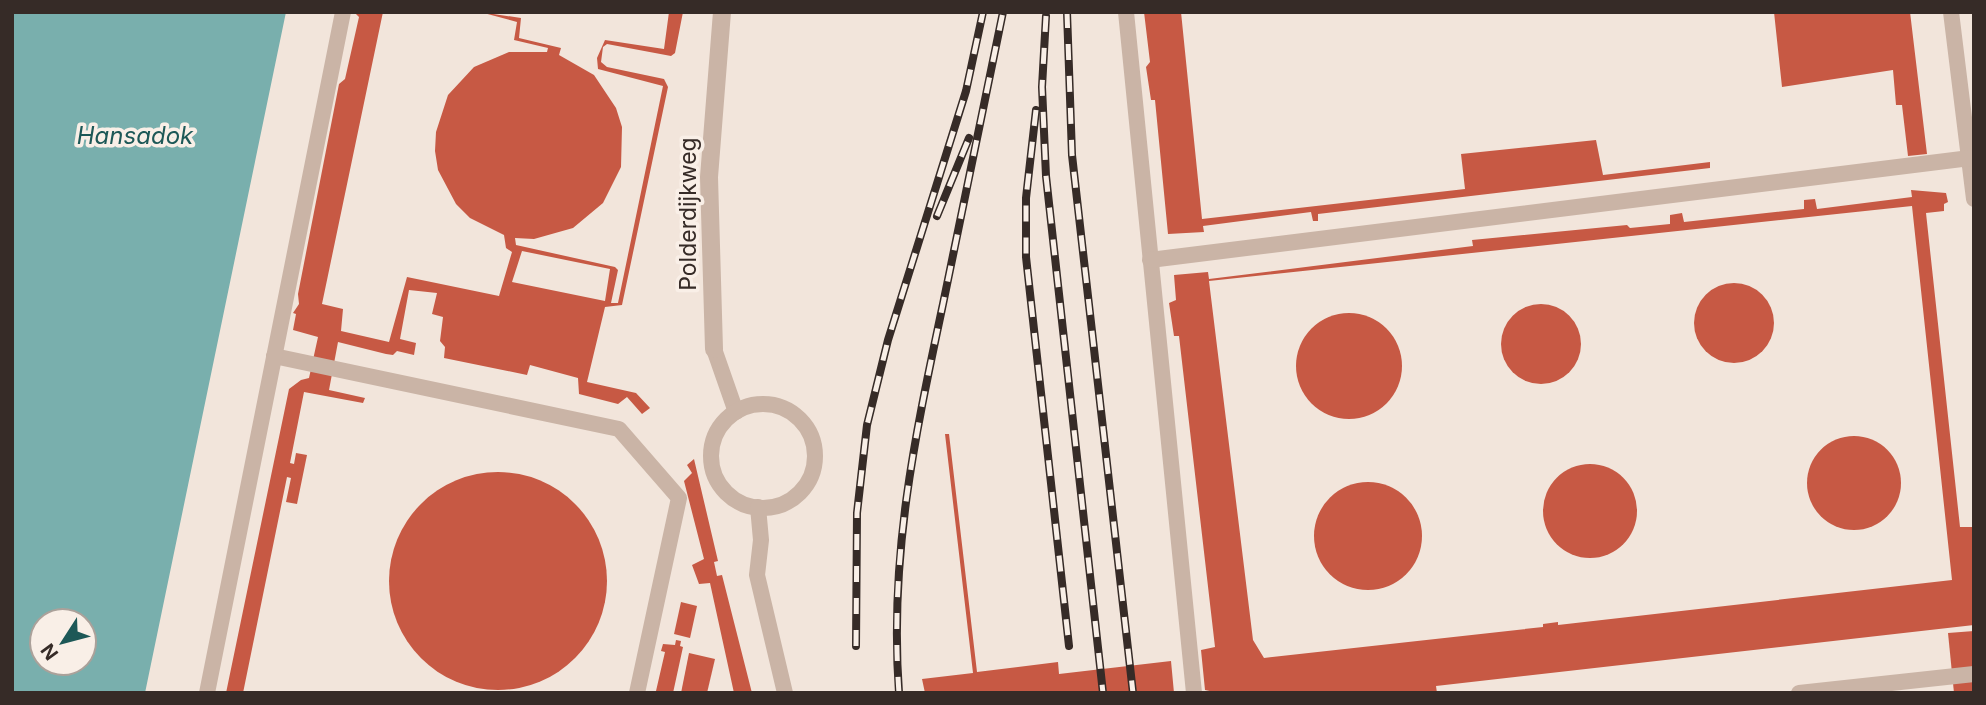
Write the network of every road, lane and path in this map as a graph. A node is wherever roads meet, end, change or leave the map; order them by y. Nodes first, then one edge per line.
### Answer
1 (343, 12) edge
2 (722, 12) edge
3 (1126, 12) edge
4 (1951, 12) edge
5 (1969, 158) junction
6 (1974, 200) edge
7 (1150, 260) junction
8 (714, 349) joint
9 (274, 356) junction
10 (736, 412) junction
11 (758, 508) junction
12 (1974, 674) edge
13 (207, 693) edge
14 (637, 693) edge
15 (785, 693) edge
16 (1194, 693) edge
17 (1799, 693) edge

1 - 9 lane
2 - 8 street, Polderdijkweg
3 - 7 lane
4 - 5 lane
5 - 6 lane
5 - 7 lane
7 - 16 lane
8 - 10 lane, Polderdijkweg
9 - 13 lane
9 - 14 lane
10 - 11 lane
10 - 11 lane
11 - 15 lane
12 - 17 lane

